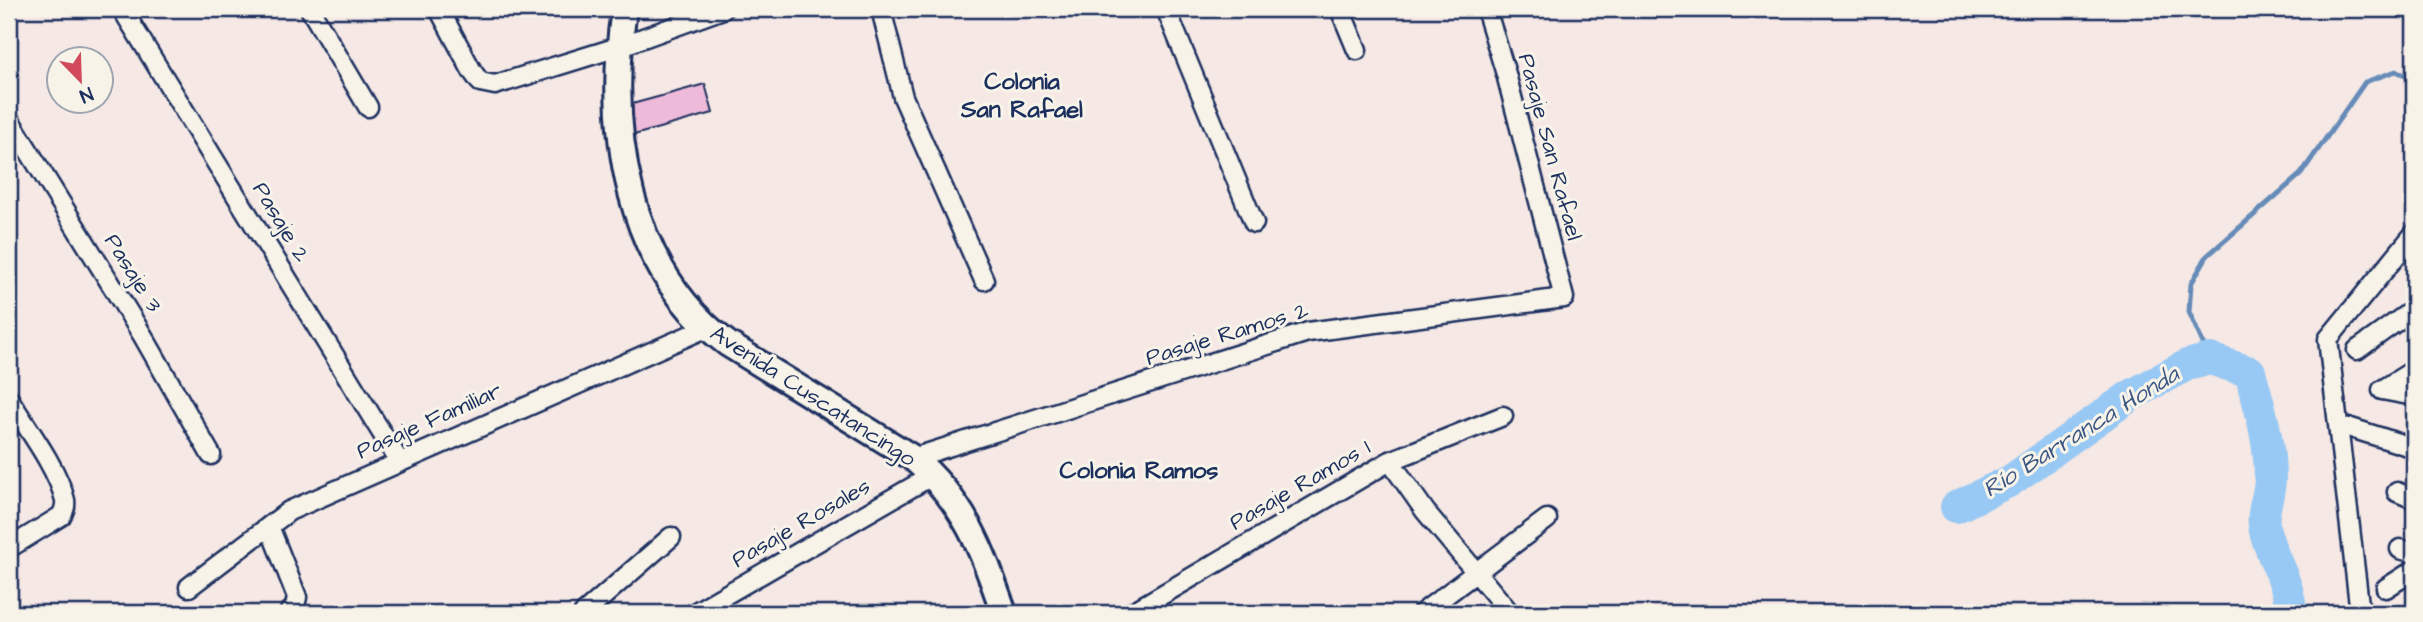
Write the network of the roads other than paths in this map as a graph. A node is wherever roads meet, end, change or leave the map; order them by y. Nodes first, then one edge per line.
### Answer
1 (122, 9) edge
2 (310, 9) edge
3 (439, 9) edge
4 (624, 9) edge
5 (723, 9) edge
6 (880, 9) edge
7 (1166, 9) edge
8 (1340, 9) edge
9 (1486, 9) edge
10 (618, 47) junction
11 (1357, 50) dead end
12 (368, 107) dead end
13 (9, 119) edge
14 (1254, 223) dead end
15 (2414, 234) edge
16 (2414, 251) edge
17 (2378, 278) junction
18 (984, 280) dead end
19 (2358, 293) dead end
20 (1564, 298) joint
21 (2414, 309) edge
22 (706, 328) junction
23 (2357, 350) dead end
24 (2414, 370) edge
25 (2414, 396) edge
26 (9, 399) edge
27 (1503, 416) dead end
28 (2351, 428) dead end
29 (2414, 448) edge
30 (211, 455) dead end
31 (913, 458) junction
32 (399, 461) junction
33 (1390, 461) junction
34 (933, 475) junction
35 (2397, 492) dead end
36 (2414, 499) edge
37 (1547, 519) dead end
38 (268, 526) junction
39 (671, 537) dead end
40 (9, 548) edge
41 (2414, 570) edge
42 (1476, 572) junction
43 (189, 587) dead end
44 (2386, 589) dead end
45 (289, 613) edge
46 (584, 613) edge
47 (694, 613) edge
48 (1004, 613) edge
49 (1131, 613) edge
50 (1422, 613) edge
51 (1510, 613) edge
52 (2360, 613) edge

1 - 32 street, Pasaje 2
2 - 12 street
3 - 10 street
4 - 10 street, Avenida Cuscatancingo
5 - 10 street
6 - 18 street
7 - 14 street
8 - 11 street
9 - 20 street, Pasaje San Rafael
10 - 22 street, Avenida Cuscatancingo
13 - 30 street, Pasaje 3
15 - 17 street
16 - 17 street
17 - 19 street
17 - 52 street
20 - 31 street, Pasaje Ramos 2
21 - 23 street
22 - 31 street, Avenida Cuscatancingo
22 - 32 street, Pasaje Familiar
24 - 25 street
26 - 40 street
27 - 33 street, Pasaje Ramos 1
28 - 29 street
31 - 34 street, Avenida Cuscatancingo
32 - 38 street, Pasaje Familiar
33 - 42 street
33 - 49 street, Pasaje Ramos 1
34 - 47 street, Pasaje Rosales
34 - 48 street, Avenida Cuscatancingo
35 - 36 street
37 - 42 street
38 - 43 street, Pasaje Familiar
38 - 45 street
39 - 46 street
41 - 44 street
42 - 50 street
42 - 51 street

